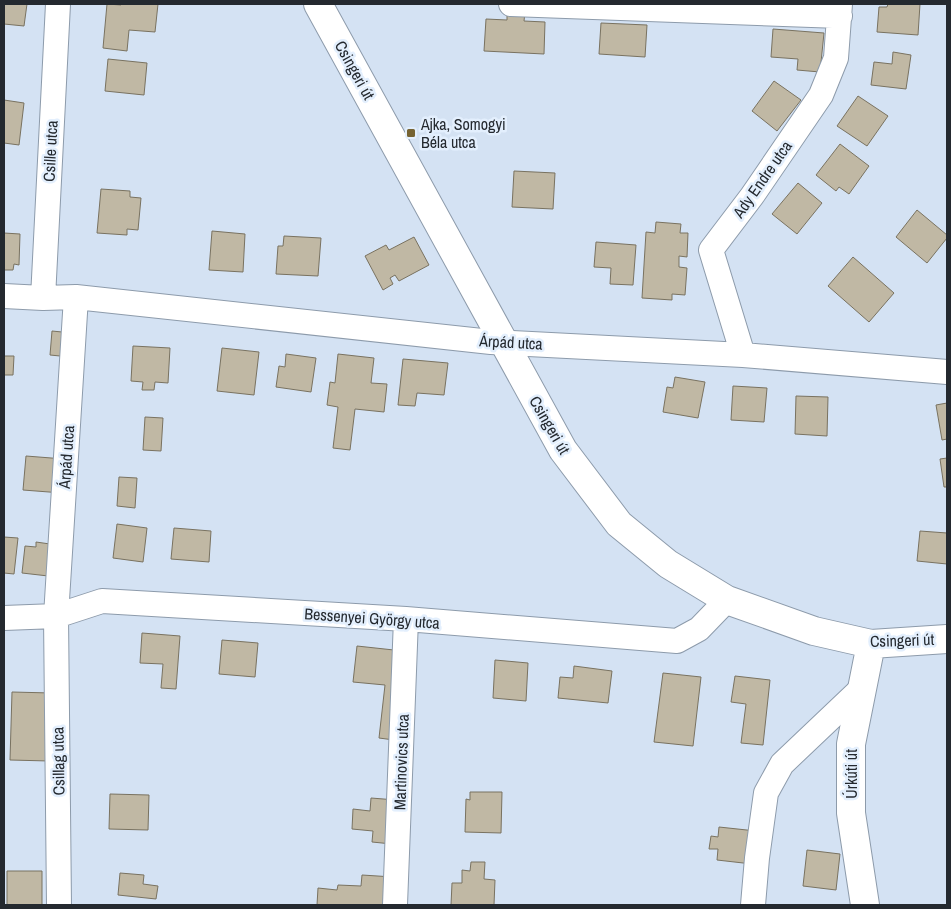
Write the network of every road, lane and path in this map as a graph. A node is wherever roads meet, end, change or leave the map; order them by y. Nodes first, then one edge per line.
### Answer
1 (58, 4) edge
2 (318, 4) edge
3 (511, 4) edge
4 (840, 10) edge
5 (4, 296) edge
6 (76, 297) junction
7 (43, 298) junction
8 (504, 342) junction
9 (743, 355) junction
10 (947, 372) edge
11 (728, 600) junction
12 (56, 616) junction
13 (4, 618) edge
14 (406, 620) junction
15 (947, 639) edge
16 (871, 644) junction
17 (861, 688) junction
18 (59, 905) edge
19 (395, 905) edge
20 (753, 905) edge
21 (865, 905) edge

1 - 7 street, Csille utca
2 - 8 main road, Csingeri út
3 - 4 street
4 - 9 street, Ady Endre utca
5 - 7 street, Árpád utca
6 - 7 street, Árpád utca
6 - 8 street, Árpád utca
6 - 12 street, Árpád utca
8 - 9 street, Árpád utca
8 - 11 main road, Csingeri út
9 - 10 street, Árpád utca
11 - 14 street, Bessenyei György utca
11 - 16 main road, Csingeri út
12 - 13 street, Bessenyei György utca
12 - 14 street, Bessenyei György utca
12 - 18 street, Csillag utca
14 - 19 street, Martinovics utca
15 - 16 main road, Csingeri út
16 - 17 main road, Úrkúti út
17 - 20 street
17 - 21 main road, Úrkúti út

